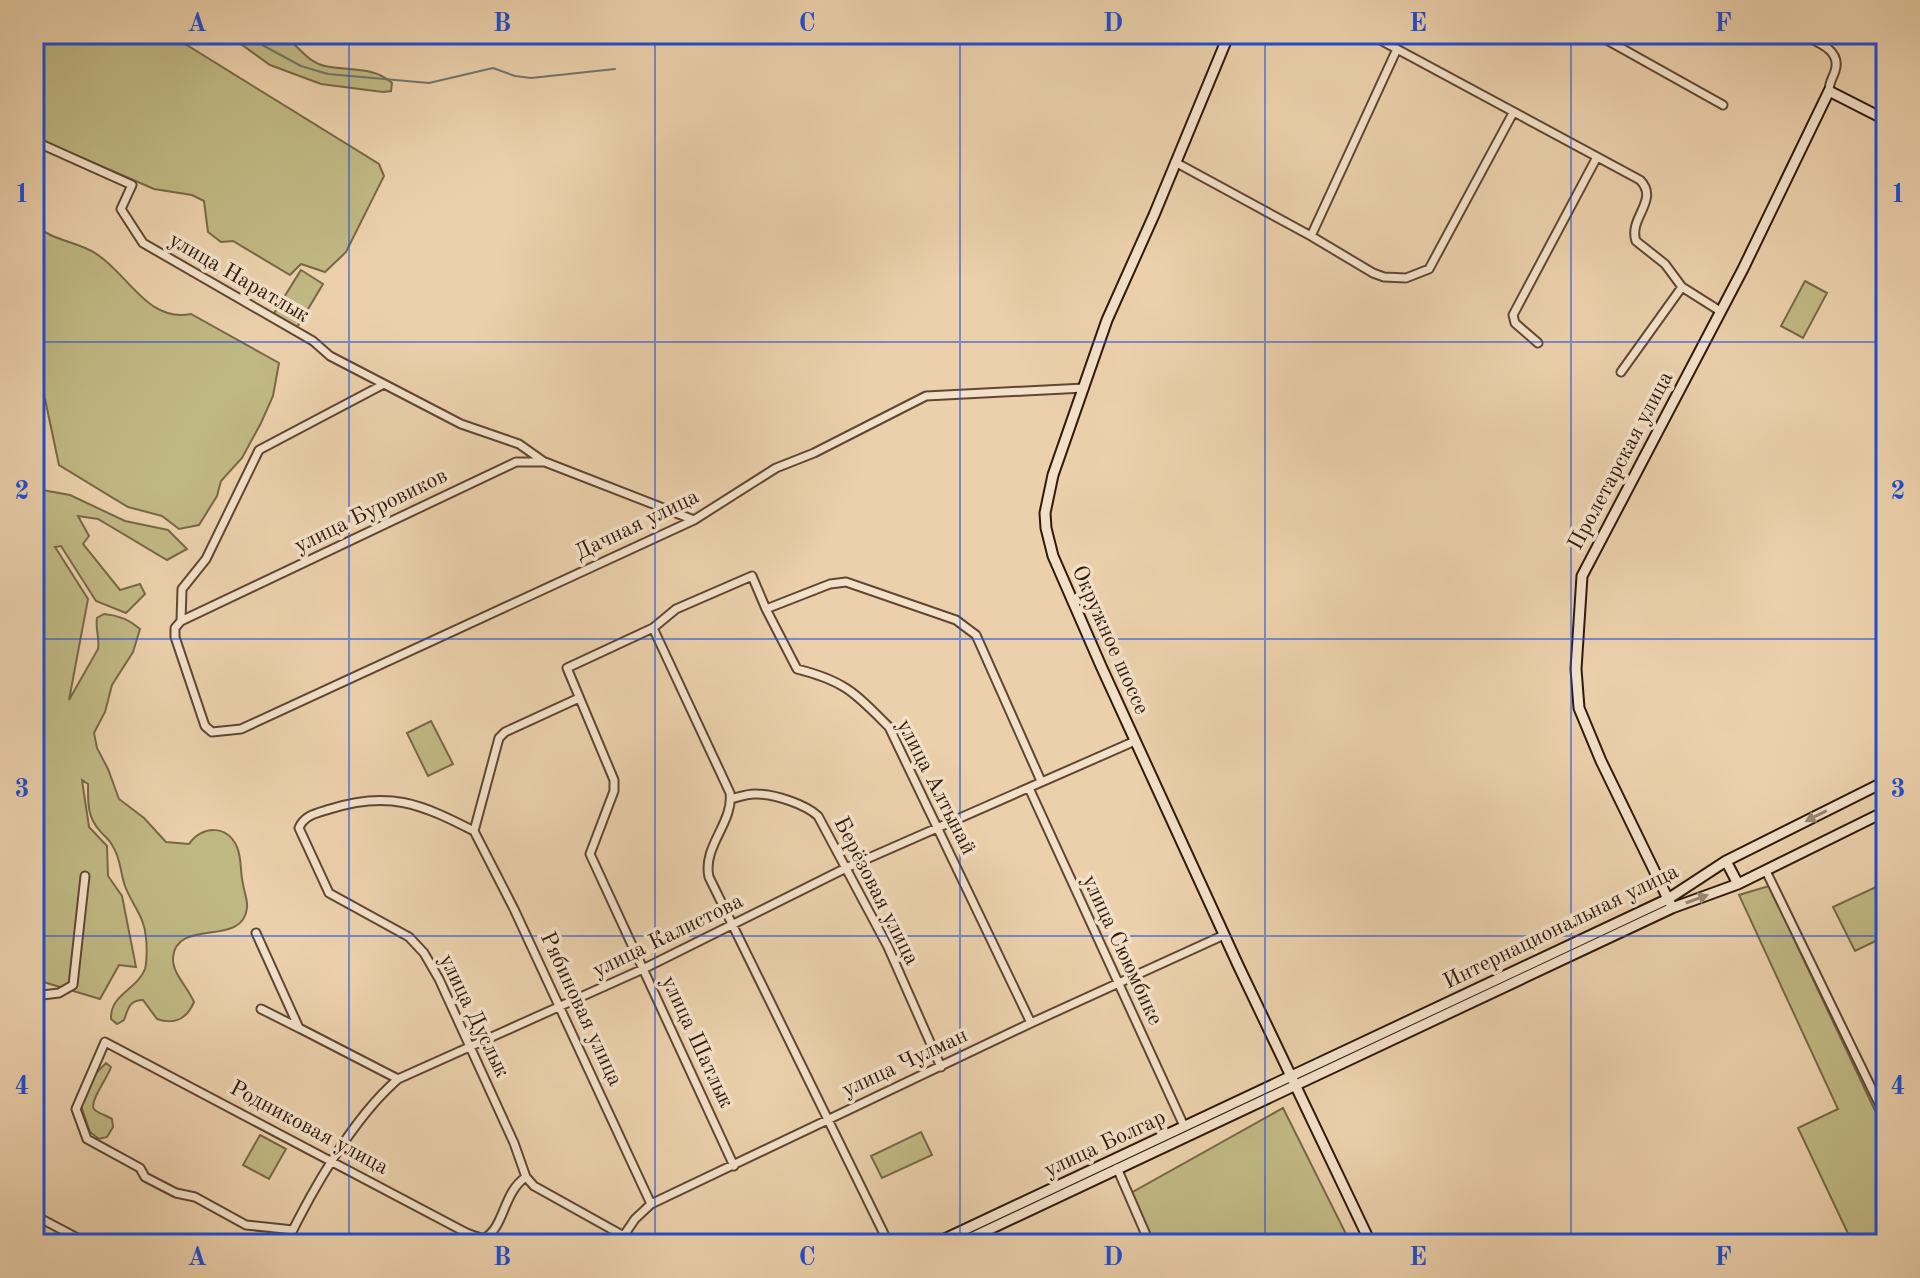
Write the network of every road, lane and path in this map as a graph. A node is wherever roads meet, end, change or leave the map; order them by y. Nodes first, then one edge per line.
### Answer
1 (1229, 34) edge
2 (1369, 34) edge
3 (1596, 34) edge
4 (1801, 34) edge
5 (1397, 49) junction
6 (1829, 91) junction
7 (1723, 105) dead end
8 (1513, 113) junction
9 (1885, 118) edge
10 (34, 141) edge
11 (1597, 159) junction
12 (1175, 162) junction
13 (1311, 236) junction
14 (1682, 287) junction
15 (1720, 311) junction
16 (1538, 343) dead end
17 (1621, 372) dead end
18 (384, 384) junction
19 (1084, 388) junction
20 (545, 462) junction
21 (694, 520) junction
22 (766, 609) junction
23 (181, 621) junction
24 (653, 628) junction
25 (579, 698) junction
26 (1135, 741) junction
27 (1041, 781) junction
28 (1886, 781) edge
29 (1029, 788) junction
30 (731, 799) junction
31 (1886, 811) edge
32 (937, 828) junction
33 (474, 831) junction
34 (1726, 861) junction
35 (846, 868) junction
36 (1766, 871) junction
37 (85, 876) dead end
38 (1738, 884) junction
39 (1670, 904) junction
40 (732, 925) junction
41 (256, 933) dead end
42 (1224, 935) junction
43 (643, 969) junction
44 (1117, 983) junction
45 (34, 996) edge
46 (559, 1007) junction
47 (261, 1009) dead end
48 (1031, 1023) junction
49 (299, 1028) junction
50 (471, 1047) junction
51 (941, 1067) junction
52 (398, 1079) junction
53 (1293, 1080) junction
54 (1886, 1118) edge
55 (829, 1119) junction
56 (1184, 1126) junction
57 (334, 1161) junction
58 (734, 1166) junction
59 (1117, 1168) junction
60 (526, 1177) junction
61 (651, 1204) junction
62 (34, 1215) edge
63 (293, 1230) junction
64 (980, 1234) junction
65 (622, 1235) junction
66 (485, 1238) junction
67 (89, 1244) edge
68 (286, 1244) edge
69 (495, 1244) edge
70 (618, 1244) edge
71 (889, 1244) edge
72 (934, 1244) edge
73 (958, 1244) edge
74 (985, 1244) edge
75 (1149, 1244) edge
76 (1371, 1244) edge

1 - 12 street, Окружное шоссе
2 - 5 street
3 - 7 street
4 - 6 street
5 - 8 street
5 - 13 street
6 - 9 street
6 - 15 street, Пролетарская улица
8 - 11 street
8 - 13 street
10 - 18 street, улица Наратлык
11 - 14 street
11 - 16 street
12 - 13 street
12 - 19 street, Окружное шоссе
14 - 15 street
14 - 17 street
15 - 39 street, Пролетарская улица
18 - 20 street, улица Наратлык
18 - 23 street
19 - 21 street, Дачная улица
19 - 26 street, Окружное шоссе
20 - 21 street, улица Буровиков
20 - 23 street, улица Буровиков
21 - 23 street, Дачная улица
22 - 24 street, улица Алтынай
22 - 27 street
22 - 32 street, улица Алтынай
24 - 25 street, улица Шатлык
24 - 30 street
25 - 33 street
25 - 43 street, улица Шатлык
26 - 27 street, улица Калистова
26 - 42 street, Окружное шоссе
27 - 29 street, улица Калистова
28 -> 34 street, Интернациональная улица
29 - 32 street, улица Калистова
29 - 44 street, улица Сююмбике
30 - 35 street, Берёзовая улица
30 - 40 street
31 - 36 street, Интернациональная улица
32 - 35 street, улица Калистова
32 - 48 street, улица Алтынай
33 - 46 street, Рябиновая улица
33 - 50 street, улица Дуслык
34 - 38 street
34 - 39 street, Интернациональная улица
35 - 40 street, улица Калистова
35 - 51 street, Берёзовая улица
36 - 38 street, Интернациональная улица
36 - 54 street
37 - 45 street
39 -> 38 street, Интернациональная улица
39 - 53 street, Интернациональная улица
40 - 43 street, улица Калистова
40 - 55 street
41 - 49 street
42 - 44 street, улица Чулман
42 - 53 street, Окружное шоссе
43 - 46 street, улица Калистова
43 - 58 street, улица Шатлык
44 - 48 street, улица Чулман
44 - 56 street, улица Сююмбике
46 - 50 street, улица Калистова
46 - 61 street, Рябиновая улица
47 - 49 street
48 - 51 street, улица Чулман
49 - 52 street
50 - 52 street, улица Калистова
50 - 60 street, улица Дуслык
51 - 55 street, улица Чулман
52 - 57 street, улица Калистова
53 - 56 street, улица Болгар
53 - 59 street, улица Болгар
53 - 76 street, Окружное шоссе
55 - 58 street, улица Чулман
55 - 71 street
56 - 72 street, улица Болгар
57 - 63 street, улица Калистова
57 - 63 street, Родниковая улица
57 - 66 street, Родниковая улица
58 - 61 street, улица Чулман
59 - 64 street, улица Болгар
59 - 75 street
60 - 65 street
60 - 66 street
61 - 65 street, улица Чулман
62 - 67 street
63 - 68 street, улица Калистова
64 - 73 street, улица Болгар
64 - 74 street
65 - 70 street, улица Чулман
66 - 69 street, Родниковая улица

